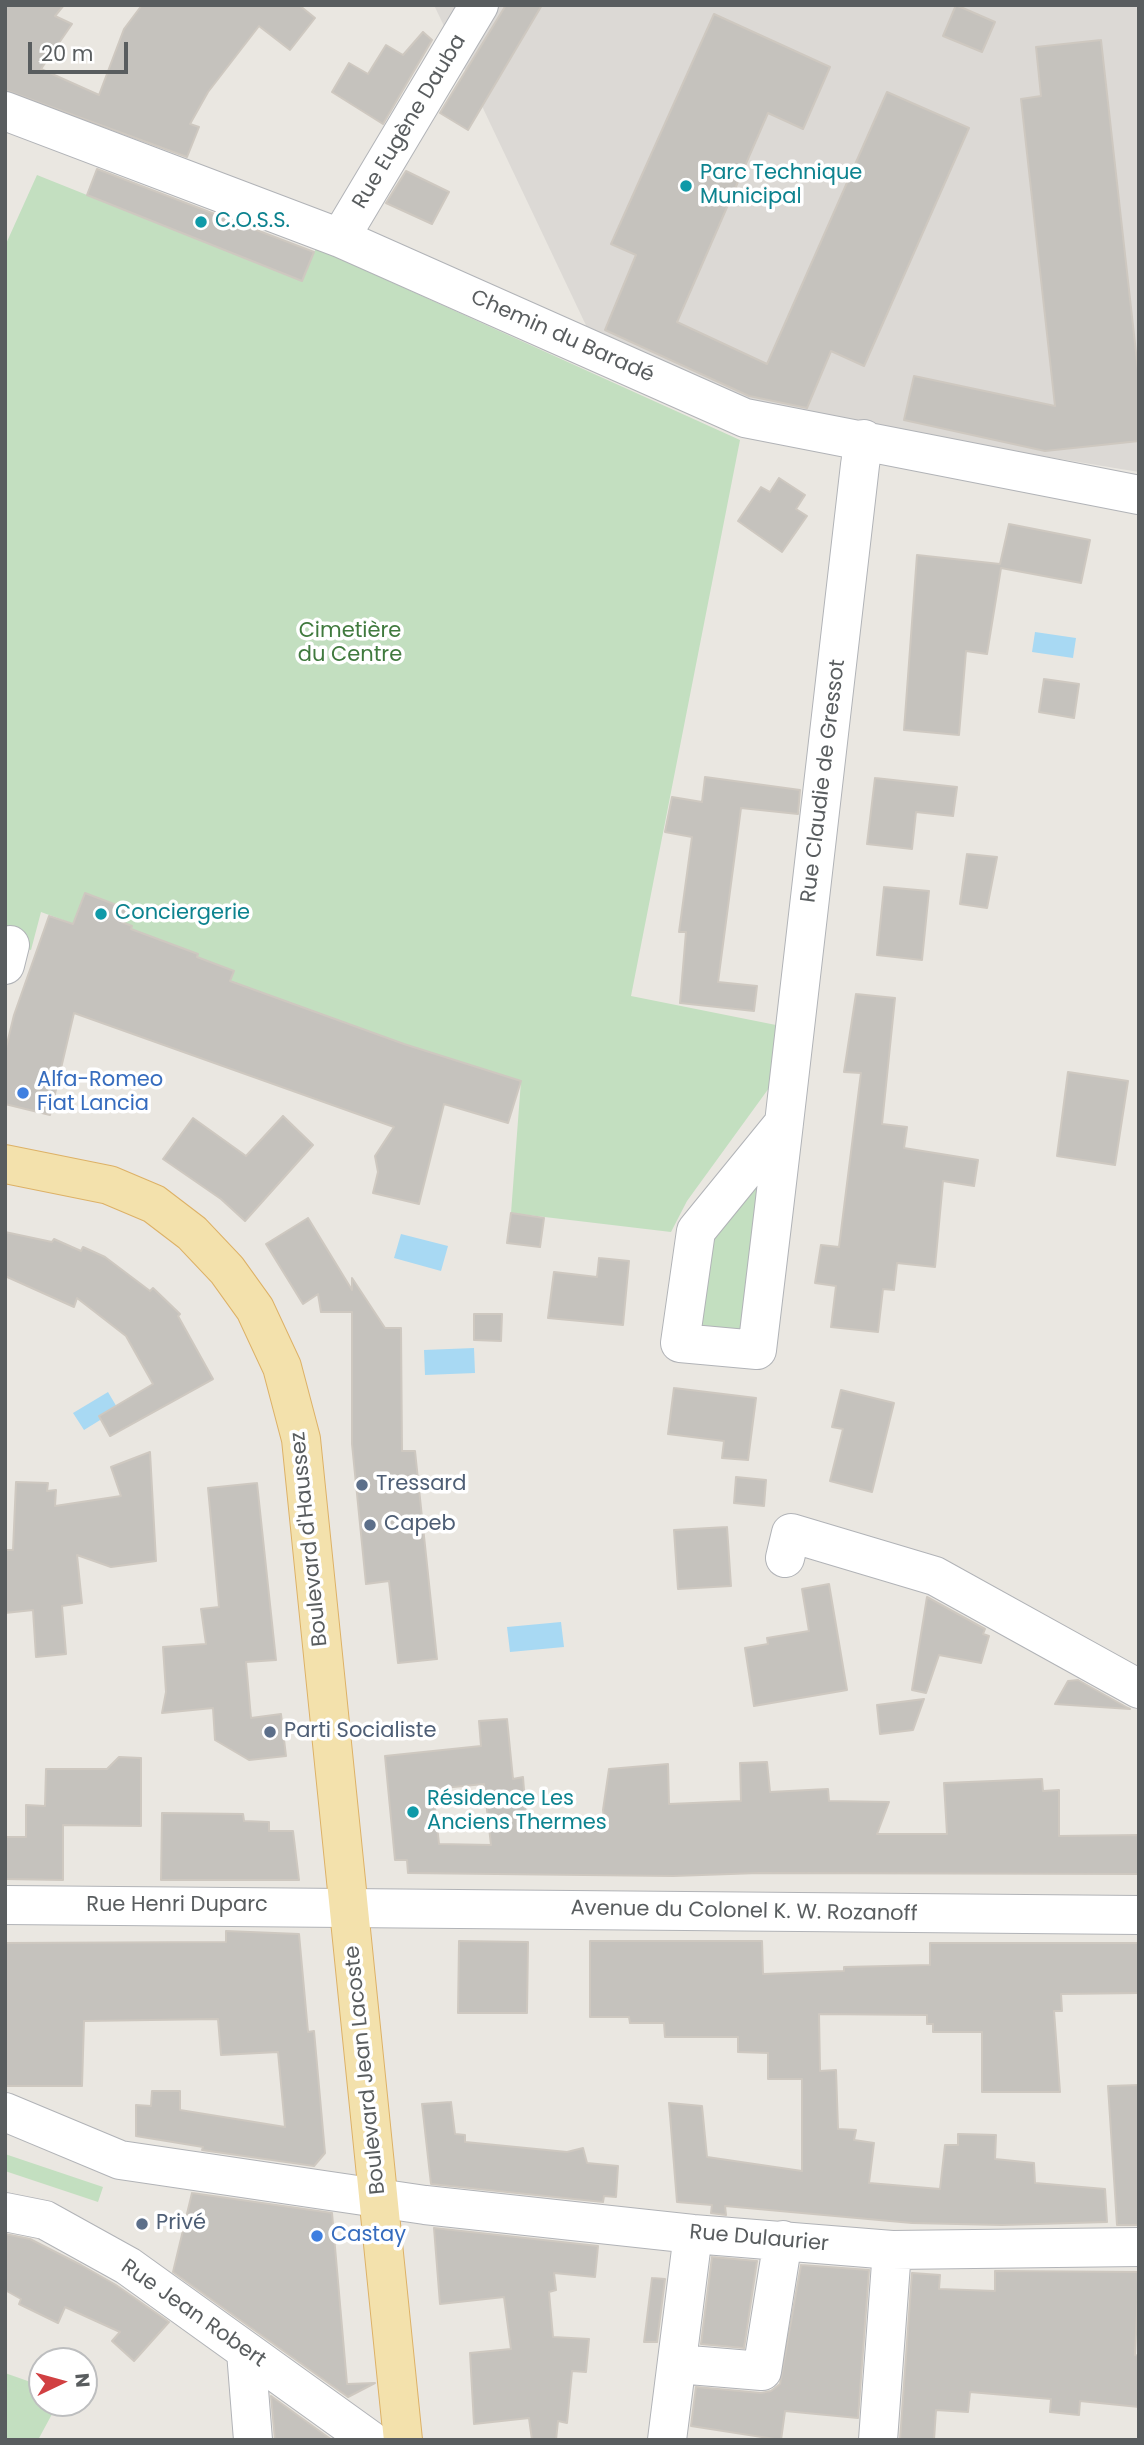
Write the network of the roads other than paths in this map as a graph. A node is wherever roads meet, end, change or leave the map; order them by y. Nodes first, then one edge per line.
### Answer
1 (479, 5) edge
2 (5, 111) edge
3 (340, 238) junction
4 (863, 439) junction
5 (1139, 495) edge
6 (784, 1123) junction
7 (5, 1164) edge
8 (785, 1558) dead end
9 (1139, 1689) edge
10 (5, 1905) edge
11 (349, 1909) junction
12 (1139, 1915) edge
13 (5, 2112) edge
14 (380, 2198) junction
15 (5, 2212) edge
16 (693, 2234) junction
17 (783, 2240) junction
18 (1139, 2247) edge
19 (892, 2250) junction
20 (246, 2352) junction
21 (677, 2364) junction
22 (253, 2440) edge
23 (370, 2440) edge
24 (403, 2440) edge
25 (667, 2440) edge
26 (878, 2440) edge

1 - 3 street, Rue Eugène Dauba
2 - 3 street, Chemin du Baradé
3 - 4 street, Chemin du Baradé
4 - 5 street, Chemin du Baradé
4 - 6 street, Rue Claudie de Gressot
6 - 6 street, Rue Claudie de Gressot
7 - 11 main road, Boulevard d'Haussez
8 - 9 street
10 - 11 street, Rue Henri Duparc
11 - 12 street, Avenue du Colonel K. W. Rozanoff
11 - 14 main road, Boulevard Jean Lacoste
13 - 14 street, Rue Dulaurier
14 - 16 street, Rue Dulaurier
14 - 24 main road, Boulevard Jean Lacoste
15 - 20 street, Rue Jean Robert
16 - 17 street, Rue Dulaurier
16 - 21 street
17 - 19 street, Rue Dulaurier
17 - 21 street
18 - 19 street, Rue Dulaurier
19 - 26 street
20 - 22 street
20 - 23 street, Rue Jean Robert
21 - 25 street

